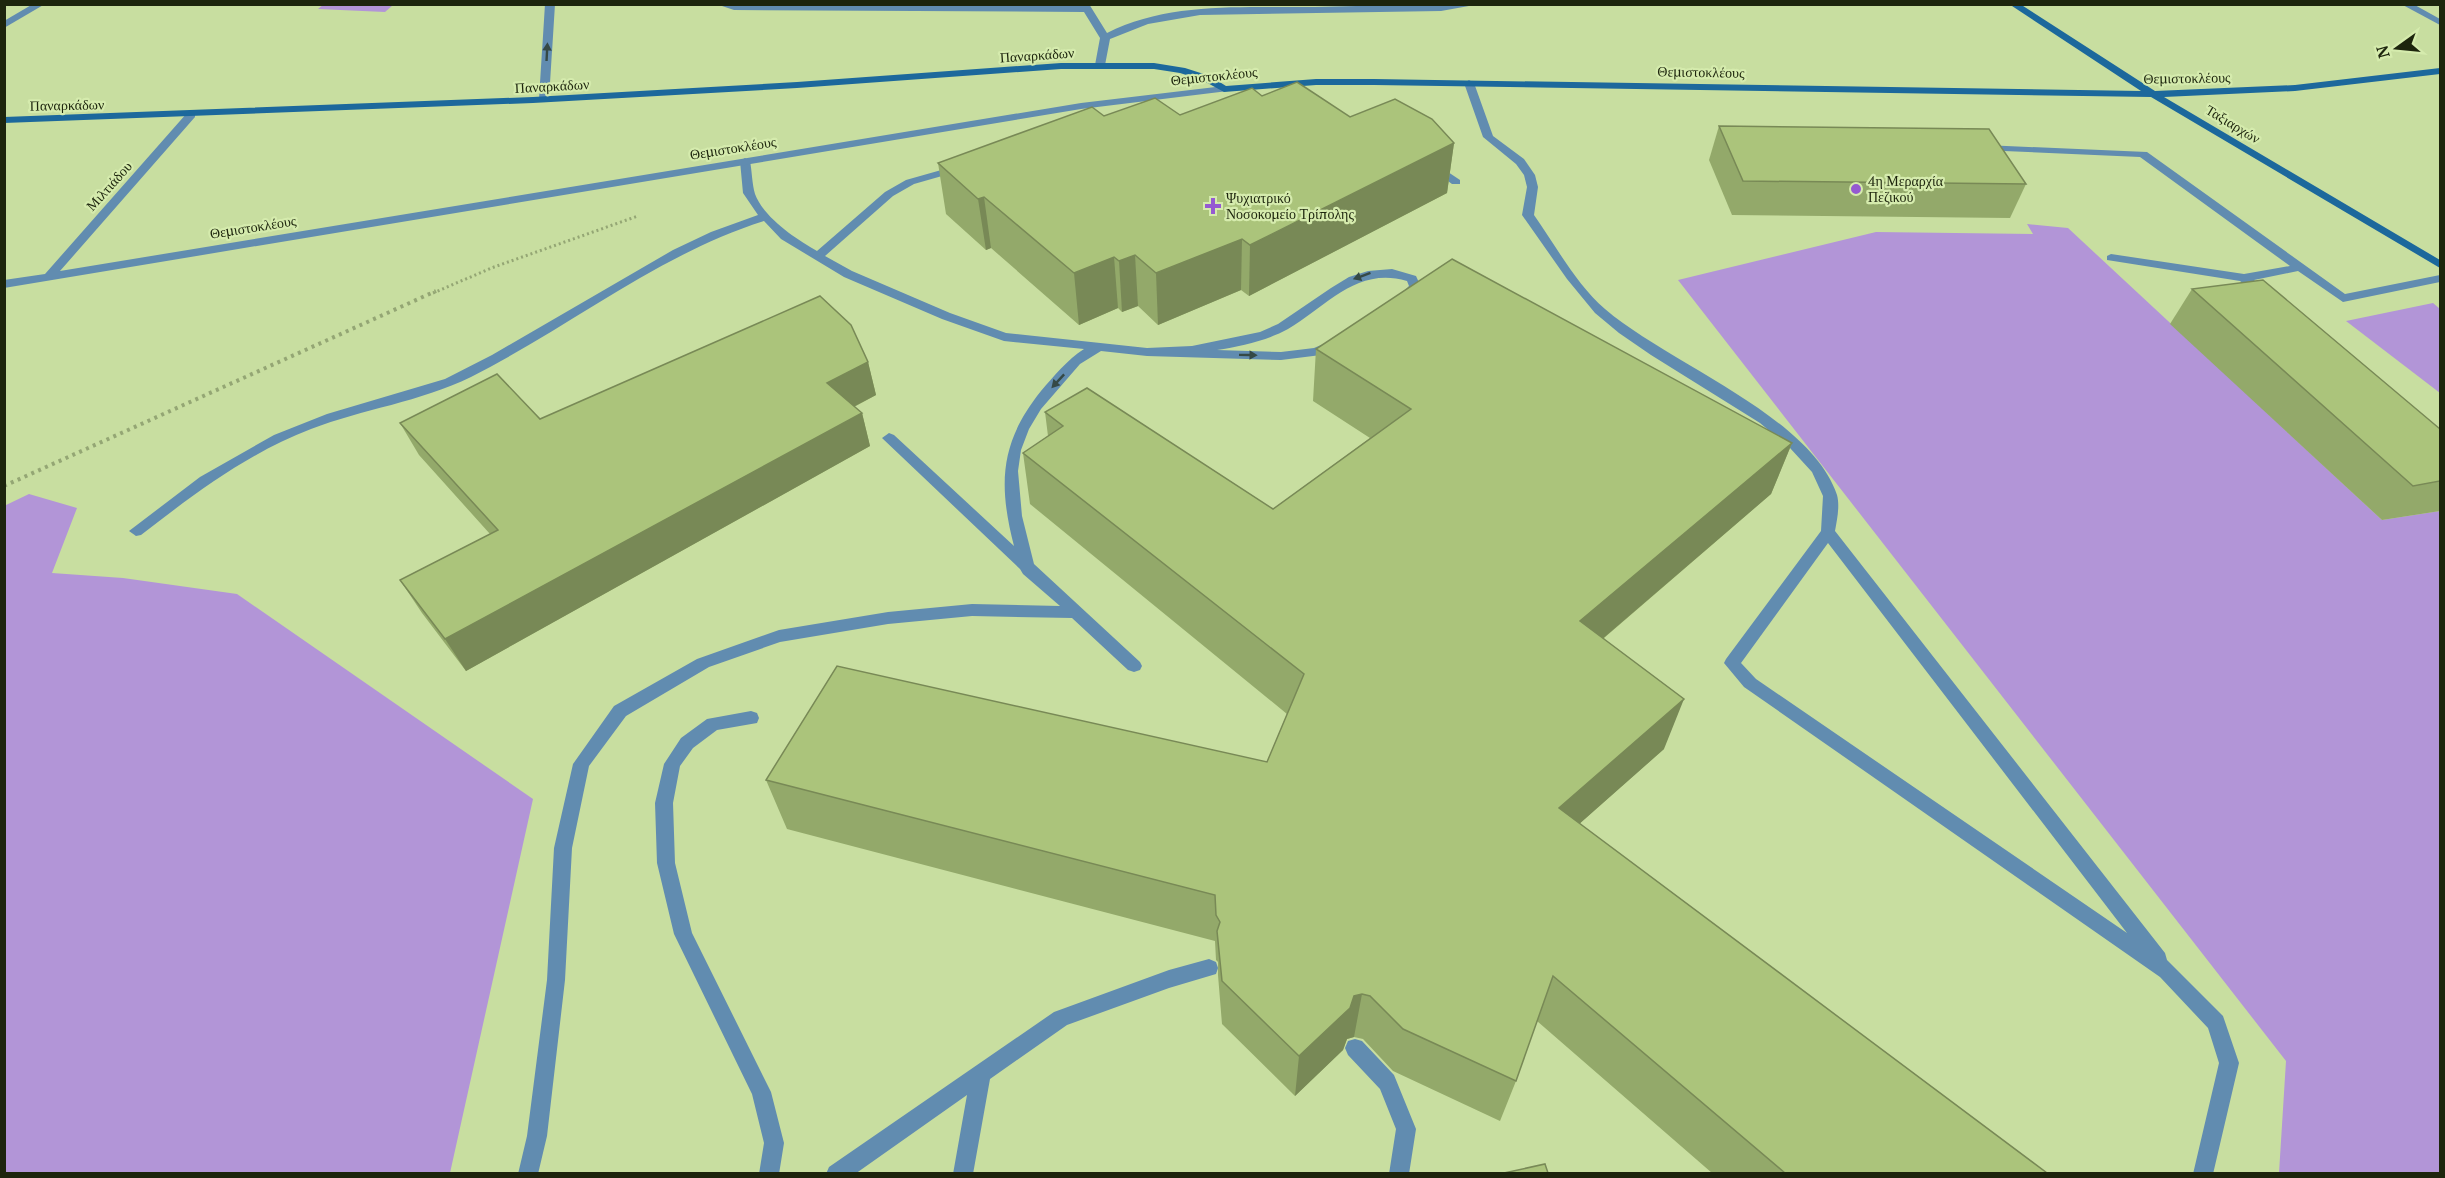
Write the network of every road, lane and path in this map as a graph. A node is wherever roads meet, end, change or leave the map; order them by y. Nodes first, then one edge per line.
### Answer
1 (41, 4) edge
2 (550, 4) edge
3 (720, 4) edge
4 (1185, 4) edge
5 (1476, 4) edge
6 (2013, 4) edge
7 (2405, 4) edge
8 (1086, 7) edge
9 (1180, 14) junction
10 (2440, 22) edge
11 (4, 25) edge
12 (1106, 38) junction
13 (1100, 65) junction
14 (2440, 71) edge
15 (1469, 83) junction
16 (1224, 89) junction
17 (2153, 94) junction
18 (544, 99) junction
19 (191, 115) junction
20 (4, 120) edge
21 (1984, 148) edge
22 (1424, 158) edge
23 (745, 161) junction
24 (974, 164) edge
25 (1456, 182) dead end
26 (644, 214) dead end
27 (764, 217) junction
28 (817, 257) junction
29 (2111, 258) dead end
30 (2440, 265) edge
31 (2301, 267) junction
32 (49, 276) junction
33 (2244, 278) junction
34 (2440, 279) edge
35 (4, 284) edge
36 (2276, 303) edge
37 (1392, 305) edge
38 (1346, 337) edge
39 (1103, 346) junction
40 (1168, 353) junction
41 (889, 438) dead end
42 (4, 486) edge
43 (136, 531) dead end
44 (1828, 532) junction
45 (1028, 570) junction
46 (1074, 612) junction
47 (1134, 666) dead end
48 (751, 717) dead end
49 (1209, 968) dead end
50 (2167, 971) junction
51 (1355, 1048) edge
52 (981, 1074) junction
53 (528, 1173) edge
54 (770, 1173) edge
55 (836, 1173) edge
56 (963, 1173) edge
57 (1398, 1173) edge
58 (2203, 1173) edge

1 - 11 street
18 -> 2 street
3 - 8 street
4 - 9 street
5 - 9 street
6 - 17 street, Ταξιαρχών
7 - 10 street
8 - 12 street
9 - 12 street
12 - 13 street
13 - 16 street, Παναρκάδων
13 - 18 street, Παναρκάδων
14 - 17 street, Θεμιστοκλέους
15 - 16 street, Θεμιστοκλέους
15 - 17 street, Θεμιστοκλέους
15 - 44 street
16 - 23 street, Θεμιστοκλέους
17 - 30 street, Ταξιαρχών
18 - 19 street, Παναρκάδων
19 - 20 street, Παναρκάδων
19 - 32 street, Μιλτιάδου
21 - 31 street
22 - 25 street
23 - 27 street
23 - 32 street, Θεμιστοκλέους
24 - 28 street
26 - 42 path
27 - 28 street
27 - 43 street
28 - 39 street
29 - 33 street
31 - 33 street
31 - 34 street
32 - 35 street, Θεμιστοκλέους
33 - 36 street
37 -> 40 street
40 -> 38 street
39 - 40 street
39 -> 45 street
41 - 45 street
44 - 50 street
44 - 50 street
45 - 46 street
46 - 47 street
46 - 53 street
48 - 54 street
49 - 52 street
50 - 58 street
51 - 57 street
52 - 55 street
52 - 56 street

